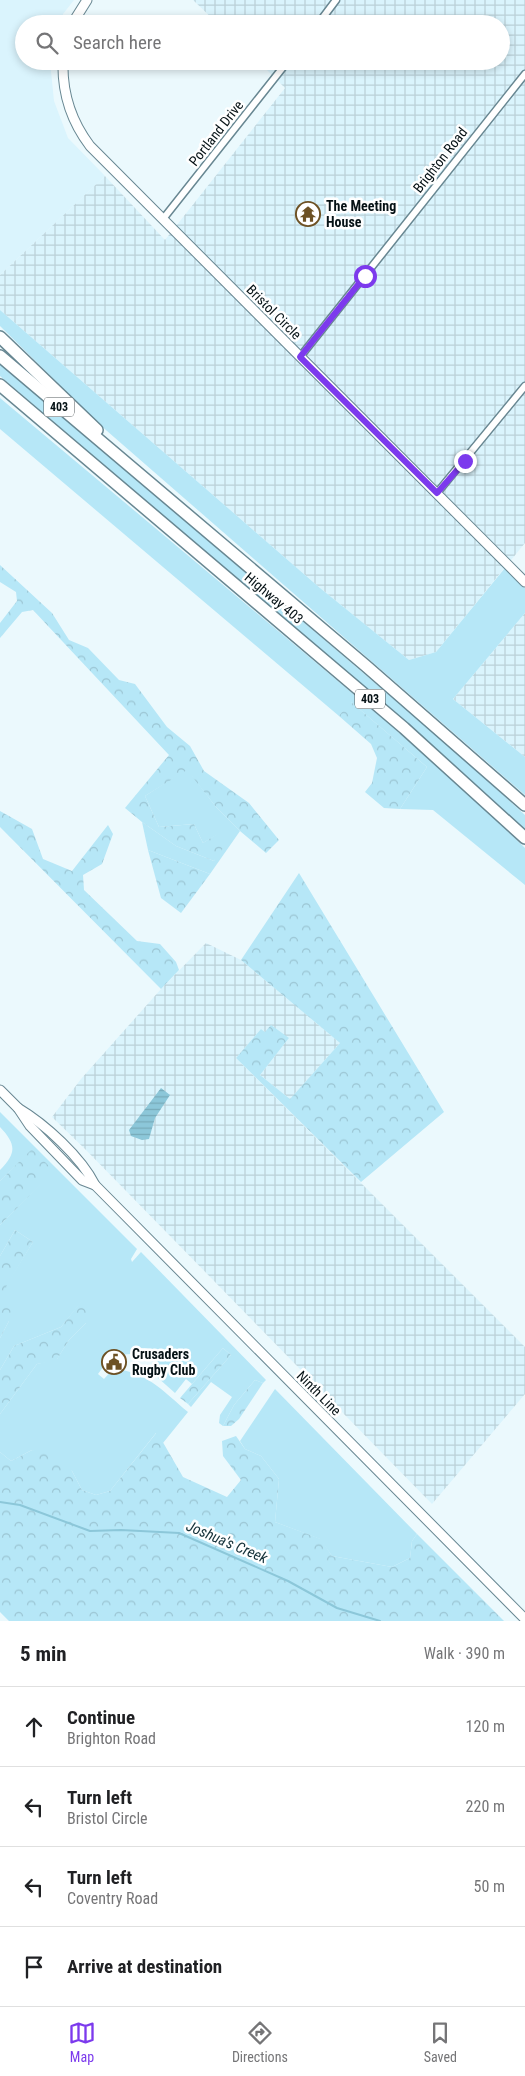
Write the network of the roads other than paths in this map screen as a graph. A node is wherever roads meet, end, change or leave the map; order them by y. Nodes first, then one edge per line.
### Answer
1 (86, 0) edge
2 (336, 0) edge
3 (77, 15) edge
4 (325, 15) edge
5 (63, 70) edge
6 (281, 70) edge
7 (525, 74) edge
8 (163, 219) junction
9 (0, 337) edge
10 (0, 356) edge
11 (300, 357) junction
12 (0, 384) edge
13 (525, 386) edge
14 (0, 390) edge
15 (24, 405) junction
16 (118, 456) junction
17 (437, 493) junction
18 (525, 582) edge
19 (525, 805) edge
20 (525, 838) edge
21 (0, 1090) edge
22 (525, 1619) edge

1 - 3 main road
2 - 4 street
5 - 8 main road, Bristol Circle
6 - 8 street, Portland Drive
7 - 11 street, Brighton Road
8 - 11 main road, Bristol Circle
9 - 16 highway
10 - 16 highway, Highway 403 / 403
11 - 17 main road, Bristol Circle
12 - 15 highway, Highway 403 / 403
13 - 17 street
14 - 15 highway
15 - 20 highway, Highway 403 / 403
16 - 19 highway, Highway 403 / 403
17 - 18 main road, Bristol Circle
21 - 22 main road, Ninth Line

